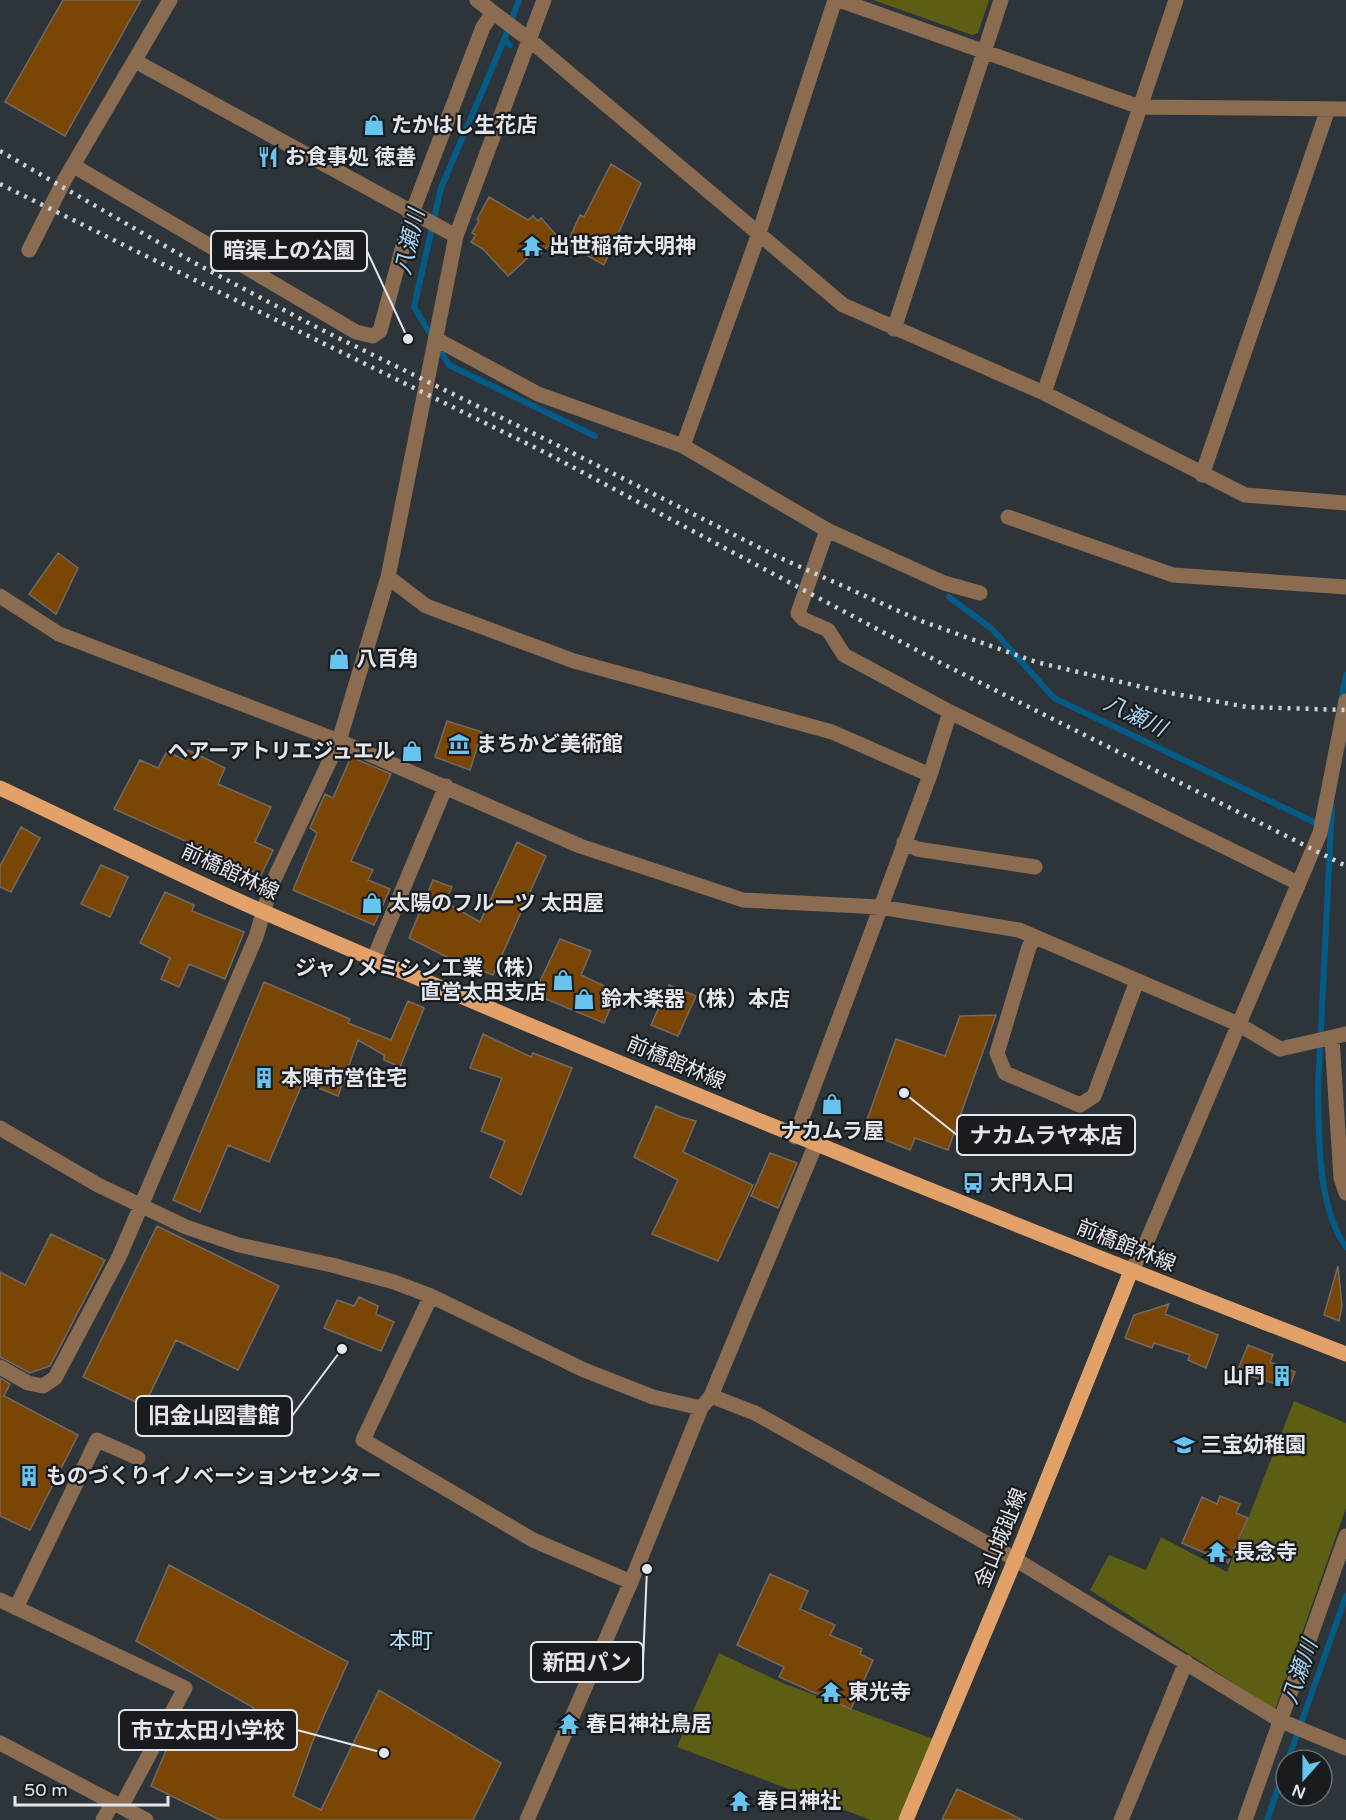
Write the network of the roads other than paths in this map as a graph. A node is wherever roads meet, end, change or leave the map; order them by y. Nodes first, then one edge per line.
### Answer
1 (170, 0) edge
2 (477, 0) edge
3 (544, 0) edge
4 (837, 0) edge
5 (1001, 0) edge
6 (1176, 0) edge
7 (495, 16) junction
8 (526, 37) junction
9 (985, 52) junction
10 (135, 61) junction
11 (1140, 107) junction
12 (1346, 109) edge
13 (1328, 110) junction
14 (74, 166) junction
15 (416, 215) junction
16 (450, 234) junction
17 (758, 236) junction
18 (29, 250) dead end
19 (894, 329) junction
20 (436, 339) junction
21 (1044, 393) junction
22 (683, 446) junction
23 (1202, 475) junction
24 (1346, 503) edge
25 (1008, 517) dead end
26 (827, 530) junction
27 (388, 577) junction
28 (1346, 587) edge
29 (980, 594) dead end
30 (0, 596) edge
31 (1346, 701) edge
32 (950, 712) junction
33 (339, 741) junction
34 (930, 775) junction
35 (446, 786) junction
36 (0, 788) edge
37 (904, 842) junction
38 (1035, 867) dead end
39 (1298, 883) junction
40 (879, 907) junction
41 (264, 912) junction
42 (1035, 937) junction
43 (374, 958) junction
44 (1137, 981) junction
45 (1238, 1024) junction
46 (1339, 1037) edge
47 (0, 1128) edge
48 (795, 1137) junction
49 (815, 1146) junction
50 (1346, 1193) edge
51 (142, 1204) junction
52 (1131, 1271) junction
53 (430, 1296) junction
54 (1346, 1354) edge
55 (0, 1367) edge
56 (706, 1402) junction
57 (138, 1458) dead end
58 (1346, 1536) edge
59 (1015, 1560) junction
60 (631, 1582) junction
61 (0, 1600) edge
62 (16, 1608) junction
63 (1186, 1662) junction
64 (1281, 1720) junction
65 (0, 1743) edge
66 (1346, 1748) edge
67 (117, 1804) junction
68 (103, 1820) edge
69 (146, 1820) edge
70 (527, 1820) edge
71 (906, 1820) edge
72 (1121, 1820) edge
73 (1245, 1820) edge

1 - 10 street
2 - 7 street
3 - 8 street
4 - 9 street
4 - 17 street
5 - 9 street
6 - 11 street
7 - 8 street
7 - 15 street
8 - 16 street
8 - 17 street
9 - 11 street
9 - 19 street
10 - 14 street
10 - 15 street
11 - 13 street
11 - 21 street
12 - 13 street
13 - 23 street
14 - 15 street
14 - 18 street
15 - 16 street
16 - 20 street
17 - 19 street
17 - 22 street
19 - 21 street
20 - 22 street
20 - 27 street
21 - 23 street
22 - 26 street
23 - 24 street
25 - 28 street
26 - 29 street
26 - 32 street
27 - 33 street
27 - 34 street
30 - 33 street
31 - 39 street
32 - 34 street
32 - 39 street
33 - 35 street
33 - 41 street
34 - 37 street
35 - 40 street
35 - 43 street
36 - 41 main road, 前橋館林線
37 - 38 street
37 - 40 street
39 - 45 street
40 - 42 street
40 - 48 street
41 - 43 main road, 前橋館林線
41 - 51 street
42 - 44 street
42 - 44 street
43 - 48 main road, 前橋館林線
44 - 45 street
45 - 46 street
45 - 52 street
46 - 50 street
47 - 51 street
48 - 49 main road, 前橋館林線
49 - 52 main road, 前橋館林線
49 - 56 street
51 - 53 street
51 - 55 street
52 - 54 main road, 前橋館林線
52 - 59 main road, 金山城趾線
53 - 56 street
53 - 60 street
56 - 59 street
56 - 60 street
57 - 62 street
58 - 64 street
59 - 63 street
59 - 71 main road, 金山城趾線
60 - 70 street
61 - 62 street
62 - 67 street
63 - 64 street
63 - 72 street
64 - 66 street
64 - 73 street
65 - 67 street
67 - 68 street
67 - 69 street

